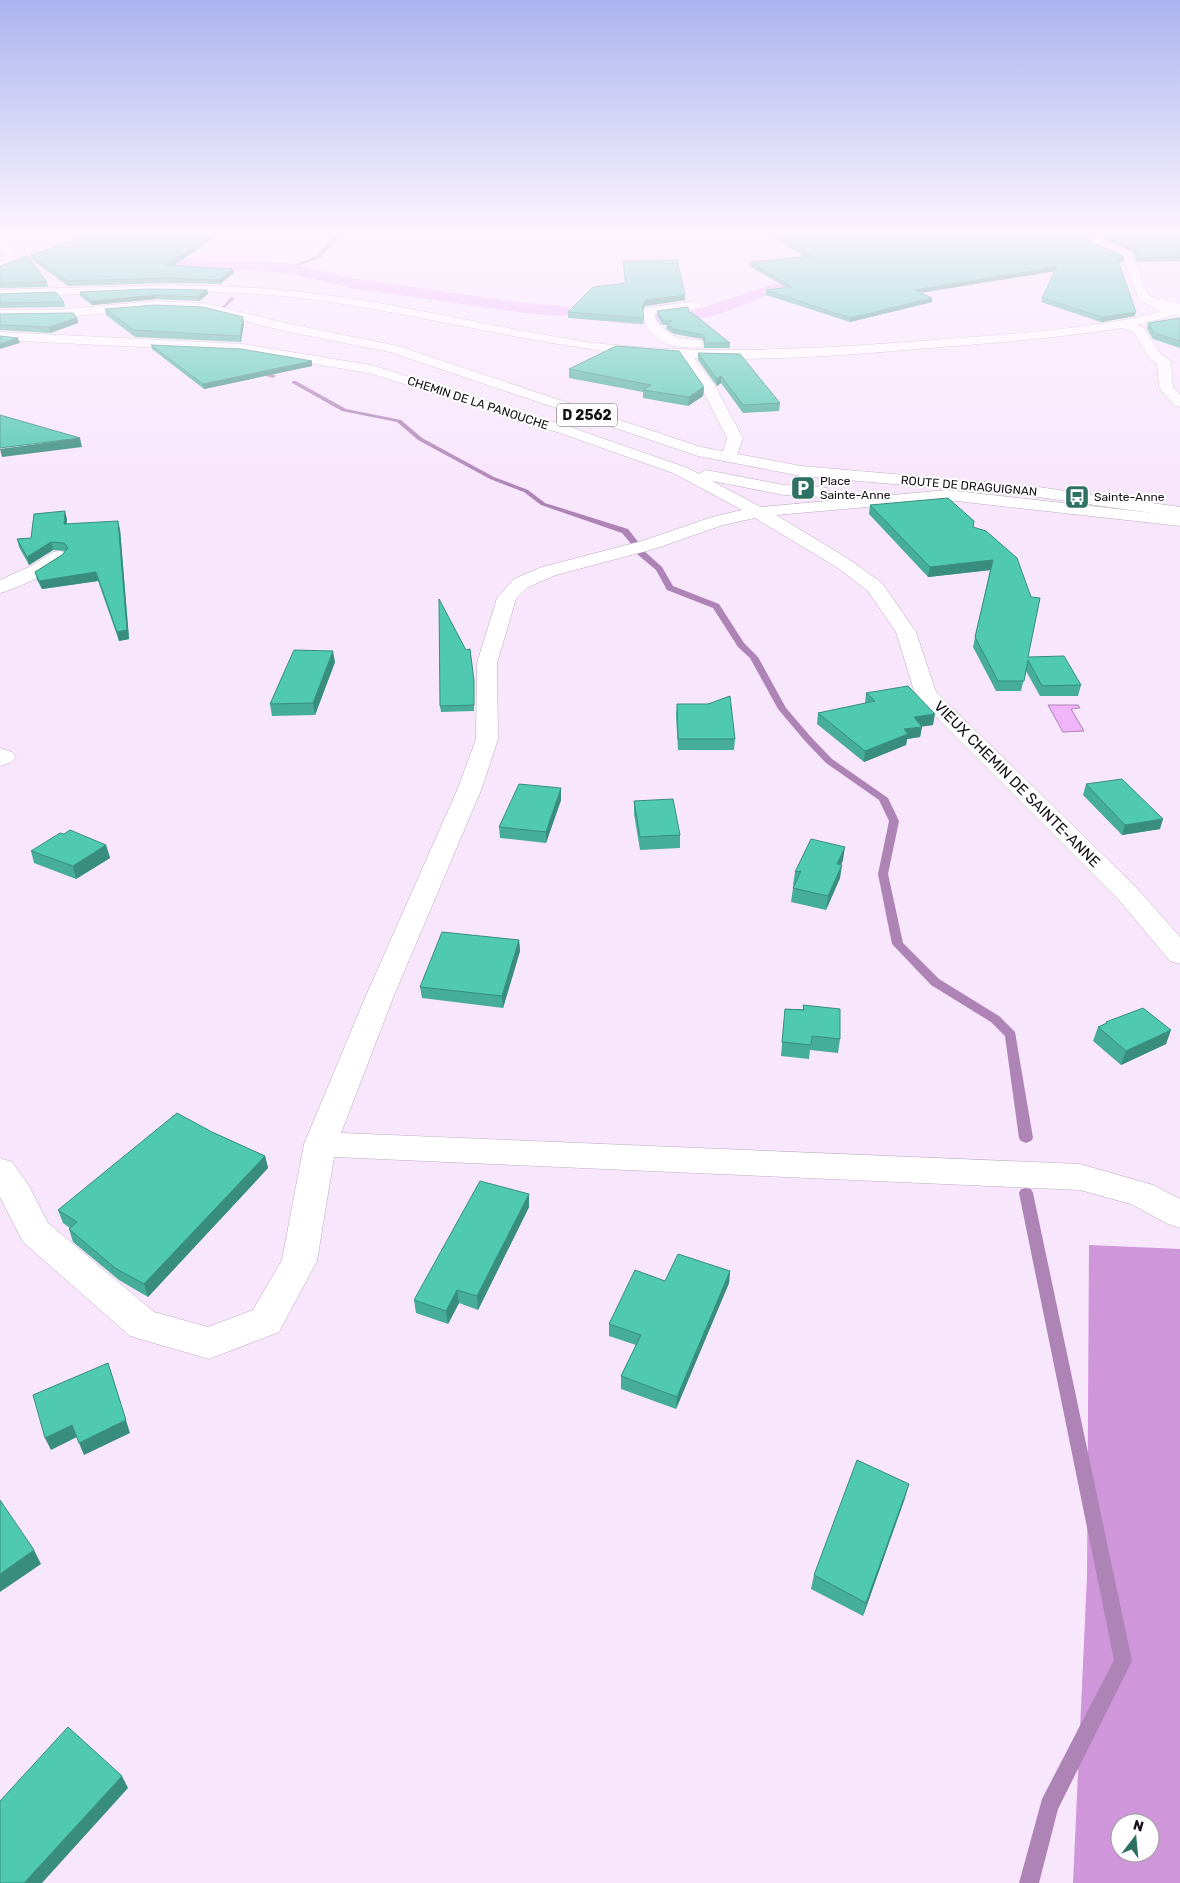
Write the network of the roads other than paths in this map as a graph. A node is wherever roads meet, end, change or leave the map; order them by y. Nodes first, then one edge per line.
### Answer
1 (248, 318) edge
2 (433, 318) edge
3 (649, 318) edge
4 (1149, 318) edge
5 (1180, 322) edge
6 (1124, 324) junction
7 (1139, 330) junction
8 (7, 337) edge
9 (825, 342) dead end
10 (764, 352) junction
11 (687, 354) junction
12 (1173, 383) edge
13 (1180, 403) edge
14 (729, 458) junction
15 (679, 470) junction
16 (947, 495) junction
17 (758, 512) junction
18 (1180, 514) edge
19 (59, 556) edge
20 (0, 587) edge
21 (0, 755) edge
22 (0, 759) edge
23 (1180, 955) edge
24 (320, 1144) junction
25 (0, 1171) edge
26 (1180, 1215) edge

1 - 14 street, ROUTE DE DRAGUIGNAN / D 2562
2 - 11 street
3 - 10 street
4 - 6 street
5 - 7 street
6 - 7 street
6 - 10 street
7 - 12 street
8 - 15 street, CHEMIN DE LA PANOUCHE
9 - 10 street
10 - 11 street
11 - 14 street
12 - 13 street
14 - 18 street, ROUTE DE DRAGUIGNAN / D 2562
15 - 16 street
15 - 17 street, CHEMIN DE LA PANOUCHE
16 - 17 street
16 - 18 street
17 - 23 street, VIEUX CHEMIN DE SAINTE-ANNE
17 - 24 street
19 - 20 street
21 - 22 street
24 - 25 street
24 - 26 street

